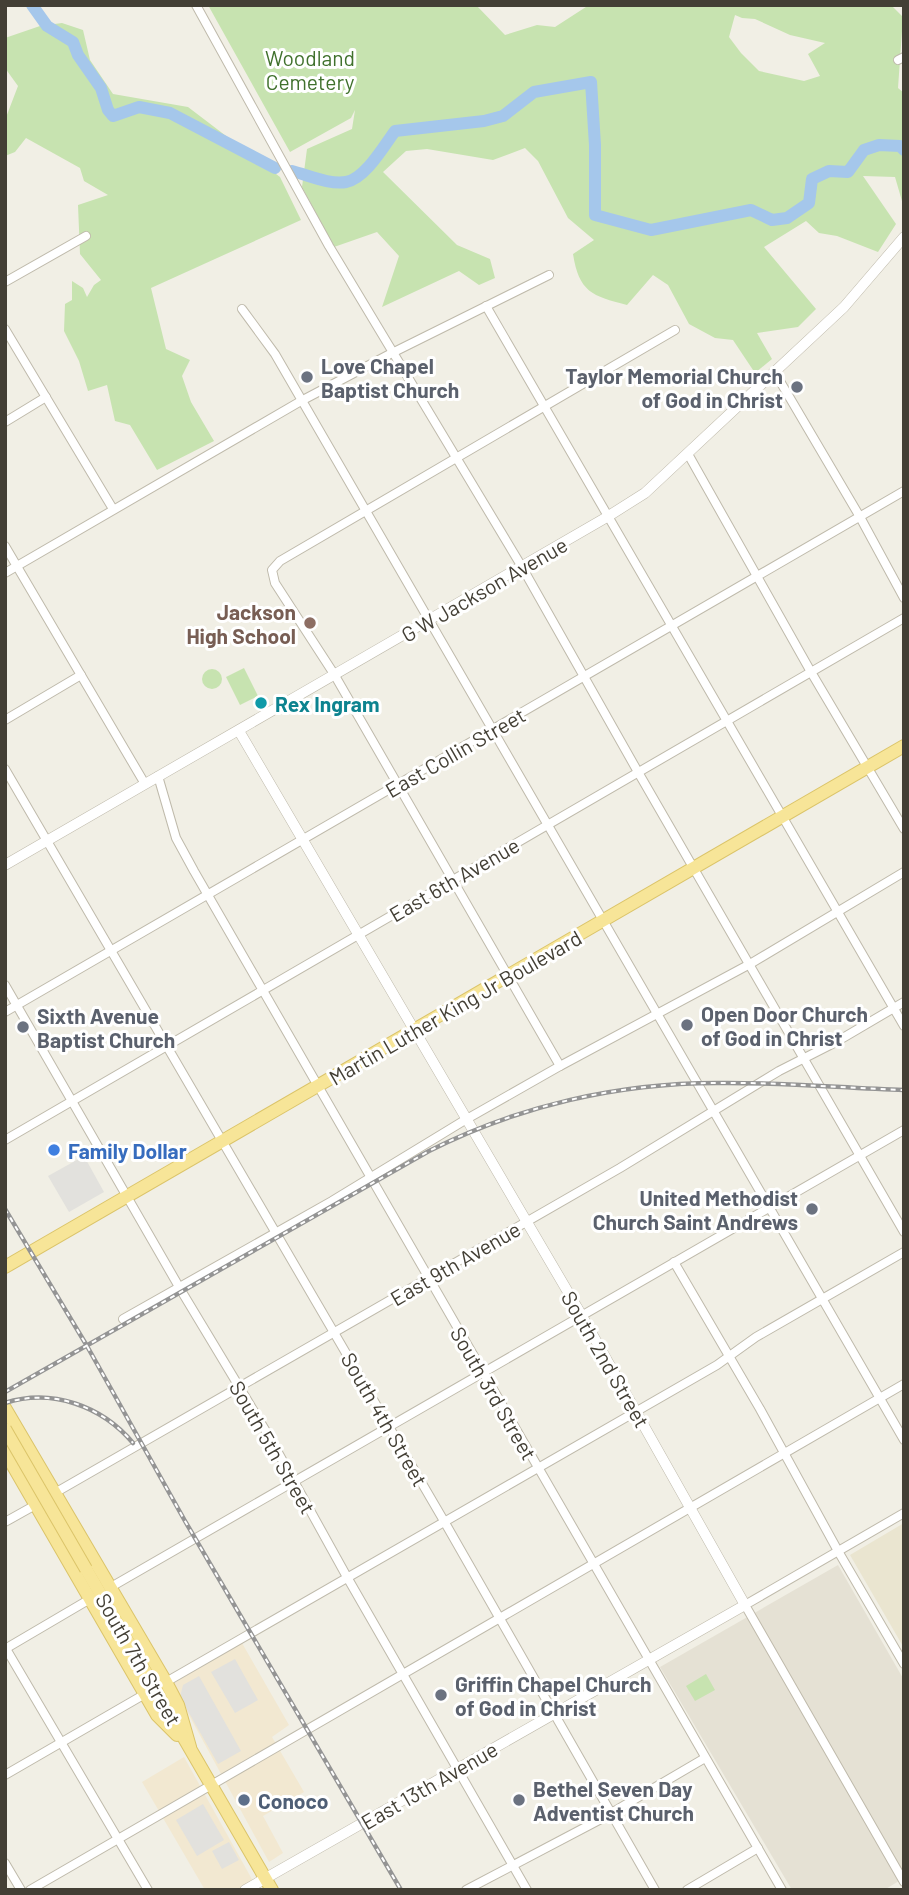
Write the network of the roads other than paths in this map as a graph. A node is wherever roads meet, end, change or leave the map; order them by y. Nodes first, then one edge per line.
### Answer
1 (196, 5) edge
2 (86, 236) dead end
3 (904, 237) edge
4 (549, 275) dead end
5 (5, 282) edge
6 (486, 306) junction
7 (242, 309) dead end
8 (5, 329) edge
9 (675, 330) dead end
10 (391, 353) junction
11 (774, 371) junction
12 (46, 397) junction
13 (301, 401) junction
14 (544, 407) junction
15 (5, 422) edge
16 (688, 454) junction
17 (457, 457) junction
18 (904, 491) edge
19 (113, 509) junction
20 (366, 511) junction
21 (607, 517) junction
22 (860, 517) junction
23 (5, 546) edge
24 (17, 566) junction
25 (522, 567) junction
26 (5, 573) edge
27 (757, 576) junction
28 (904, 598) edge
29 (904, 618) edge
30 (430, 620) junction
31 (670, 625) junction
32 (811, 672) junction
33 (334, 674) junction
34 (81, 675) junction
35 (586, 677) junction
36 (5, 720) edge
37 (726, 720) junction
38 (493, 730) junction
39 (239, 731) junction
40 (904, 746) edge
41 (867, 768) junction
42 (5, 769) edge
43 (638, 772) junction
44 (158, 776) junction
45 (145, 784) junction
46 (397, 785) junction
47 (781, 816) junction
48 (548, 826) junction
49 (904, 829) edge
50 (301, 840) junction
51 (46, 841) junction
52 (5, 864) edge
53 (693, 867) junction
54 (904, 872) edge
55 (452, 879) junction
56 (207, 895) junction
57 (839, 912) junction
58 (603, 921) junction
59 (357, 935) junction
60 (112, 950) junction
61 (750, 964) junction
62 (508, 976) junction
63 (5, 985) edge
64 (263, 990) junction
65 (904, 1002) edge
66 (17, 1005) junction
67 (894, 1008) junction
68 (5, 1012) edge
69 (658, 1013) junction
70 (904, 1026) edge
71 (413, 1031) junction
72 (167, 1046) junction
73 (805, 1058) junction
74 (560, 1066) junction
75 (317, 1086) junction
76 (72, 1101) junction
77 (714, 1112) junction
78 (465, 1120) junction
79 (904, 1130) edge
80 (5, 1140) edge
81 (222, 1141) junction
82 (861, 1155) junction
83 (370, 1178) junction
84 (127, 1196) junction
85 (770, 1208) junction
86 (525, 1222) junction
87 (904, 1232) edge
88 (275, 1233) junction
89 (904, 1252) edge
90 (674, 1262) junction
91 (5, 1267) edge
92 (429, 1279) junction
93 (179, 1287) junction
94 (821, 1300) junction
95 (582, 1316) junction
96 (123, 1319) dead end
97 (334, 1333) junction
98 (730, 1356) junction
99 (483, 1373) junction
100 (904, 1384) edge
101 (239, 1388) junction
102 (878, 1399) junction
103 (5, 1408) edge
104 (637, 1412) junction
105 (389, 1426) junction
106 (5, 1429) edge
107 (904, 1440) edge
108 (5, 1452) edge
109 (784, 1453) junction
110 (538, 1468) junction
111 (294, 1480) junction
112 (56, 1493) junction
113 (35, 1505) junction
114 (691, 1508) junction
115 (904, 1513) edge
116 (444, 1521) junction
117 (5, 1522) edge
118 (838, 1551) junction
119 (593, 1564) junction
120 (347, 1577) junction
121 (111, 1587) junction
122 (90, 1600) junction
123 (745, 1605) junction
124 (499, 1618) junction
125 (5, 1648) edge
126 (648, 1659) junction
127 (904, 1664) edge
128 (403, 1673) junction
129 (166, 1682) junction
130 (145, 1694) junction
131 (553, 1713) junction
132 (61, 1743) junction
133 (190, 1748) junction
134 (705, 1758) junction
135 (458, 1768) junction
136 (5, 1774) edge
137 (212, 1784) junction
138 (611, 1814) junction
139 (117, 1839) junction
140 (758, 1848) junction
141 (5, 1863) edge
142 (512, 1864) junction
143 (904, 1882) edge
144 (269, 1884) edge
145 (21, 1890) edge
146 (30, 1890) edge
147 (148, 1890) edge
148 (245, 1890) edge
149 (466, 1890) edge
150 (527, 1890) edge
151 (656, 1890) edge
152 (687, 1890) edge
153 (782, 1890) edge

1 - 10 street
2 - 5 street
3 - 11 street, G W Jackson Avenue
4 - 6 street
6 - 10 street
6 - 14 street
7 - 13 street
8 - 12 street
9 - 14 street
10 - 13 street
10 - 17 street
11 - 16 street, G W Jackson Avenue
11 - 22 street
12 - 15 street
12 - 19 street
13 - 19 street
13 - 20 street
14 - 17 street
14 - 21 street
16 - 21 street, G W Jackson Avenue
16 - 27 street
17 - 20 street
17 - 25 street
18 - 22 street, East Collin Street
19 - 24 street
20 - 30 street
20 - 33 street
21 - 25 street, G W Jackson Avenue
21 - 31 street
22 - 27 street, East Collin Street
22 - 28 street
23 - 24 street
24 - 26 street
24 - 34 street
25 - 30 street, G W Jackson Avenue
25 - 35 street
27 - 31 street, East Collin Street
27 - 32 street
29 - 32 street, East 6th Avenue
30 - 33 street, G W Jackson Avenue
30 - 38 street
31 - 35 street, East Collin Street
31 - 37 street
32 - 37 street, East 6th Avenue
32 - 41 street
33 - 39 street, G W Jackson Avenue
33 - 46 street
34 - 36 street
34 - 45 street
35 - 38 street, East Collin Street
35 - 43 street
37 - 43 street, East 6th Avenue
37 - 47 street
38 - 46 street, East Collin Street
38 - 48 street
39 - 44 street, G W Jackson Avenue
39 - 50 street, South 2nd Street
40 - 41 main road, Martin Luther King Jr Boulevard
41 - 47 main road, Martin Luther King Jr Boulevard
41 - 49 street
42 - 51 street, South 4th Street
43 - 48 street, East 6th Avenue
43 - 53 street
44 - 45 street, G W Jackson Avenue
44 - 56 street, South 3rd Street
45 - 51 street, G W Jackson Avenue
46 - 50 street, East Collin Street
46 - 55 street
47 - 53 main road, Martin Luther King Jr Boulevard
47 - 57 street
48 - 55 street, East 6th Avenue
48 - 58 street
50 - 56 street, East Collin Street
50 - 59 street, South 2nd Street
51 - 52 street, G W Jackson Avenue
51 - 60 street, South 4th Street
53 - 58 main road, Martin Luther King Jr Boulevard
53 - 61 street
54 - 57 street
55 - 59 street, East 6th Avenue
55 - 62 street
56 - 60 street, East Collin Street
56 - 64 street, South 3rd Street
57 - 61 street
57 - 67 street
58 - 62 main road, Martin Luther King Jr Boulevard
58 - 69 street
59 - 64 street, East 6th Avenue
59 - 71 street, South 2nd Street
60 - 66 street, East Collin Street
60 - 72 street, South 4th Street
61 - 69 street
61 - 73 street
62 - 71 main road, Martin Luther King Jr Boulevard
62 - 74 street
63 - 66 street, South 5th Street
64 - 72 street, East 6th Avenue
64 - 75 street, South 3rd Street
65 - 67 street, East 9th Avenue
66 - 68 street, East Collin Street
66 - 76 street, South 5th Street
67 - 70 street
67 - 73 street, East 9th Avenue
69 - 74 street
69 - 77 street
71 - 75 main road, Martin Luther King Jr Boulevard
71 - 78 street, South 2nd Street
72 - 76 street, East 6th Avenue
72 - 81 street, South 4th Street
73 - 77 street, East 9th Avenue
73 - 82 street
74 - 78 street
75 - 81 main road, Martin Luther King Jr Boulevard
75 - 83 street, South 3rd Street
76 - 80 street, East 6th Avenue
76 - 84 street, South 5th Street
77 - 85 street
77 - 86 street, East 9th Avenue
78 - 83 street
78 - 86 street, South 2nd Street
79 - 82 street
81 - 84 main road, Martin Luther King Jr Boulevard
81 - 88 street, South 4th Street
82 - 85 street
82 - 87 street
83 - 88 street
83 - 92 street, South 3rd Street
84 - 91 main road, Martin Luther King Jr Boulevard
84 - 93 street, South 5th Street
85 - 90 street
85 - 94 street
86 - 92 street, East 9th Avenue
86 - 95 street, South 2nd Street
88 - 93 street
88 - 97 street, South 4th Street
89 - 94 street
90 - 95 street
90 - 98 street
92 - 97 street, East 9th Avenue
92 - 99 street, South 3rd Street
93 - 96 street
93 - 101 street, South 5th Street
94 - 98 street
94 - 102 street
95 - 99 street
95 - 104 street, South 2nd Street
97 - 101 street, East 9th Avenue
97 - 105 street, South 4th Street
98 - 104 street
98 - 109 street
99 - 105 street
99 - 110 street, South 3rd Street
100 - 102 street
101 - 111 street, South 5th Street
101 - 112 street, East 9th Avenue
102 - 107 street
102 - 109 street
103 - 112 main road
104 - 110 street
104 - 114 street, South 2nd Street
105 - 111 street
105 - 116 street, South 4th Street
106 - 133 main road, South 7th Street, bridge
108 - 113 main road
109 - 114 street
109 - 118 street
110 - 116 street
110 - 119 street, South 3rd Street
111 - 120 street, South 5th Street
111 - 121 street
112 - 113 street, East 9th Avenue
112 - 121 main road
113 - 117 street, East 9th Avenue
113 - 122 main road
114 - 119 street
114 - 123 street, South 2nd Street
115 - 118 street, East 13th Avenue
116 - 120 street
116 - 124 street, South 4th Street
118 - 123 street, East 13th Avenue
118 - 127 street
119 - 124 street
119 - 126 street, South 3rd Street
120 - 128 street, South 5th Street
120 - 129 street
121 - 129 main road
122 - 125 street
122 - 130 main road
123 - 126 street, East 13th Avenue
123 - 143 street, South 2nd Street
124 - 128 street
124 - 131 street, South 4th Street
125 - 132 street
126 - 131 street, East 13th Avenue
126 - 134 street, South 3rd Street
128 - 135 street, South 5th Street
128 - 137 street
129 - 133 main road
130 - 132 street
130 - 133 main road
131 - 135 street, East 13th Avenue
131 - 138 street, South 4th Street
132 - 136 street
132 - 139 street
133 - 137 main road, South 7th Street
134 - 138 street
134 - 140 street, South 3rd Street
135 - 142 street, South 5th Street
135 - 144 street, East 13th Avenue
137 - 139 street
137 - 144 main road, South 7th Street
138 - 142 street
138 - 151 street, South 4th Street
139 - 146 street
139 - 147 street
140 - 152 street
140 - 153 street, South 3rd Street
141 - 145 street
142 - 149 street
142 - 150 street, South 5th Street
144 - 148 street, East 13th Avenue

